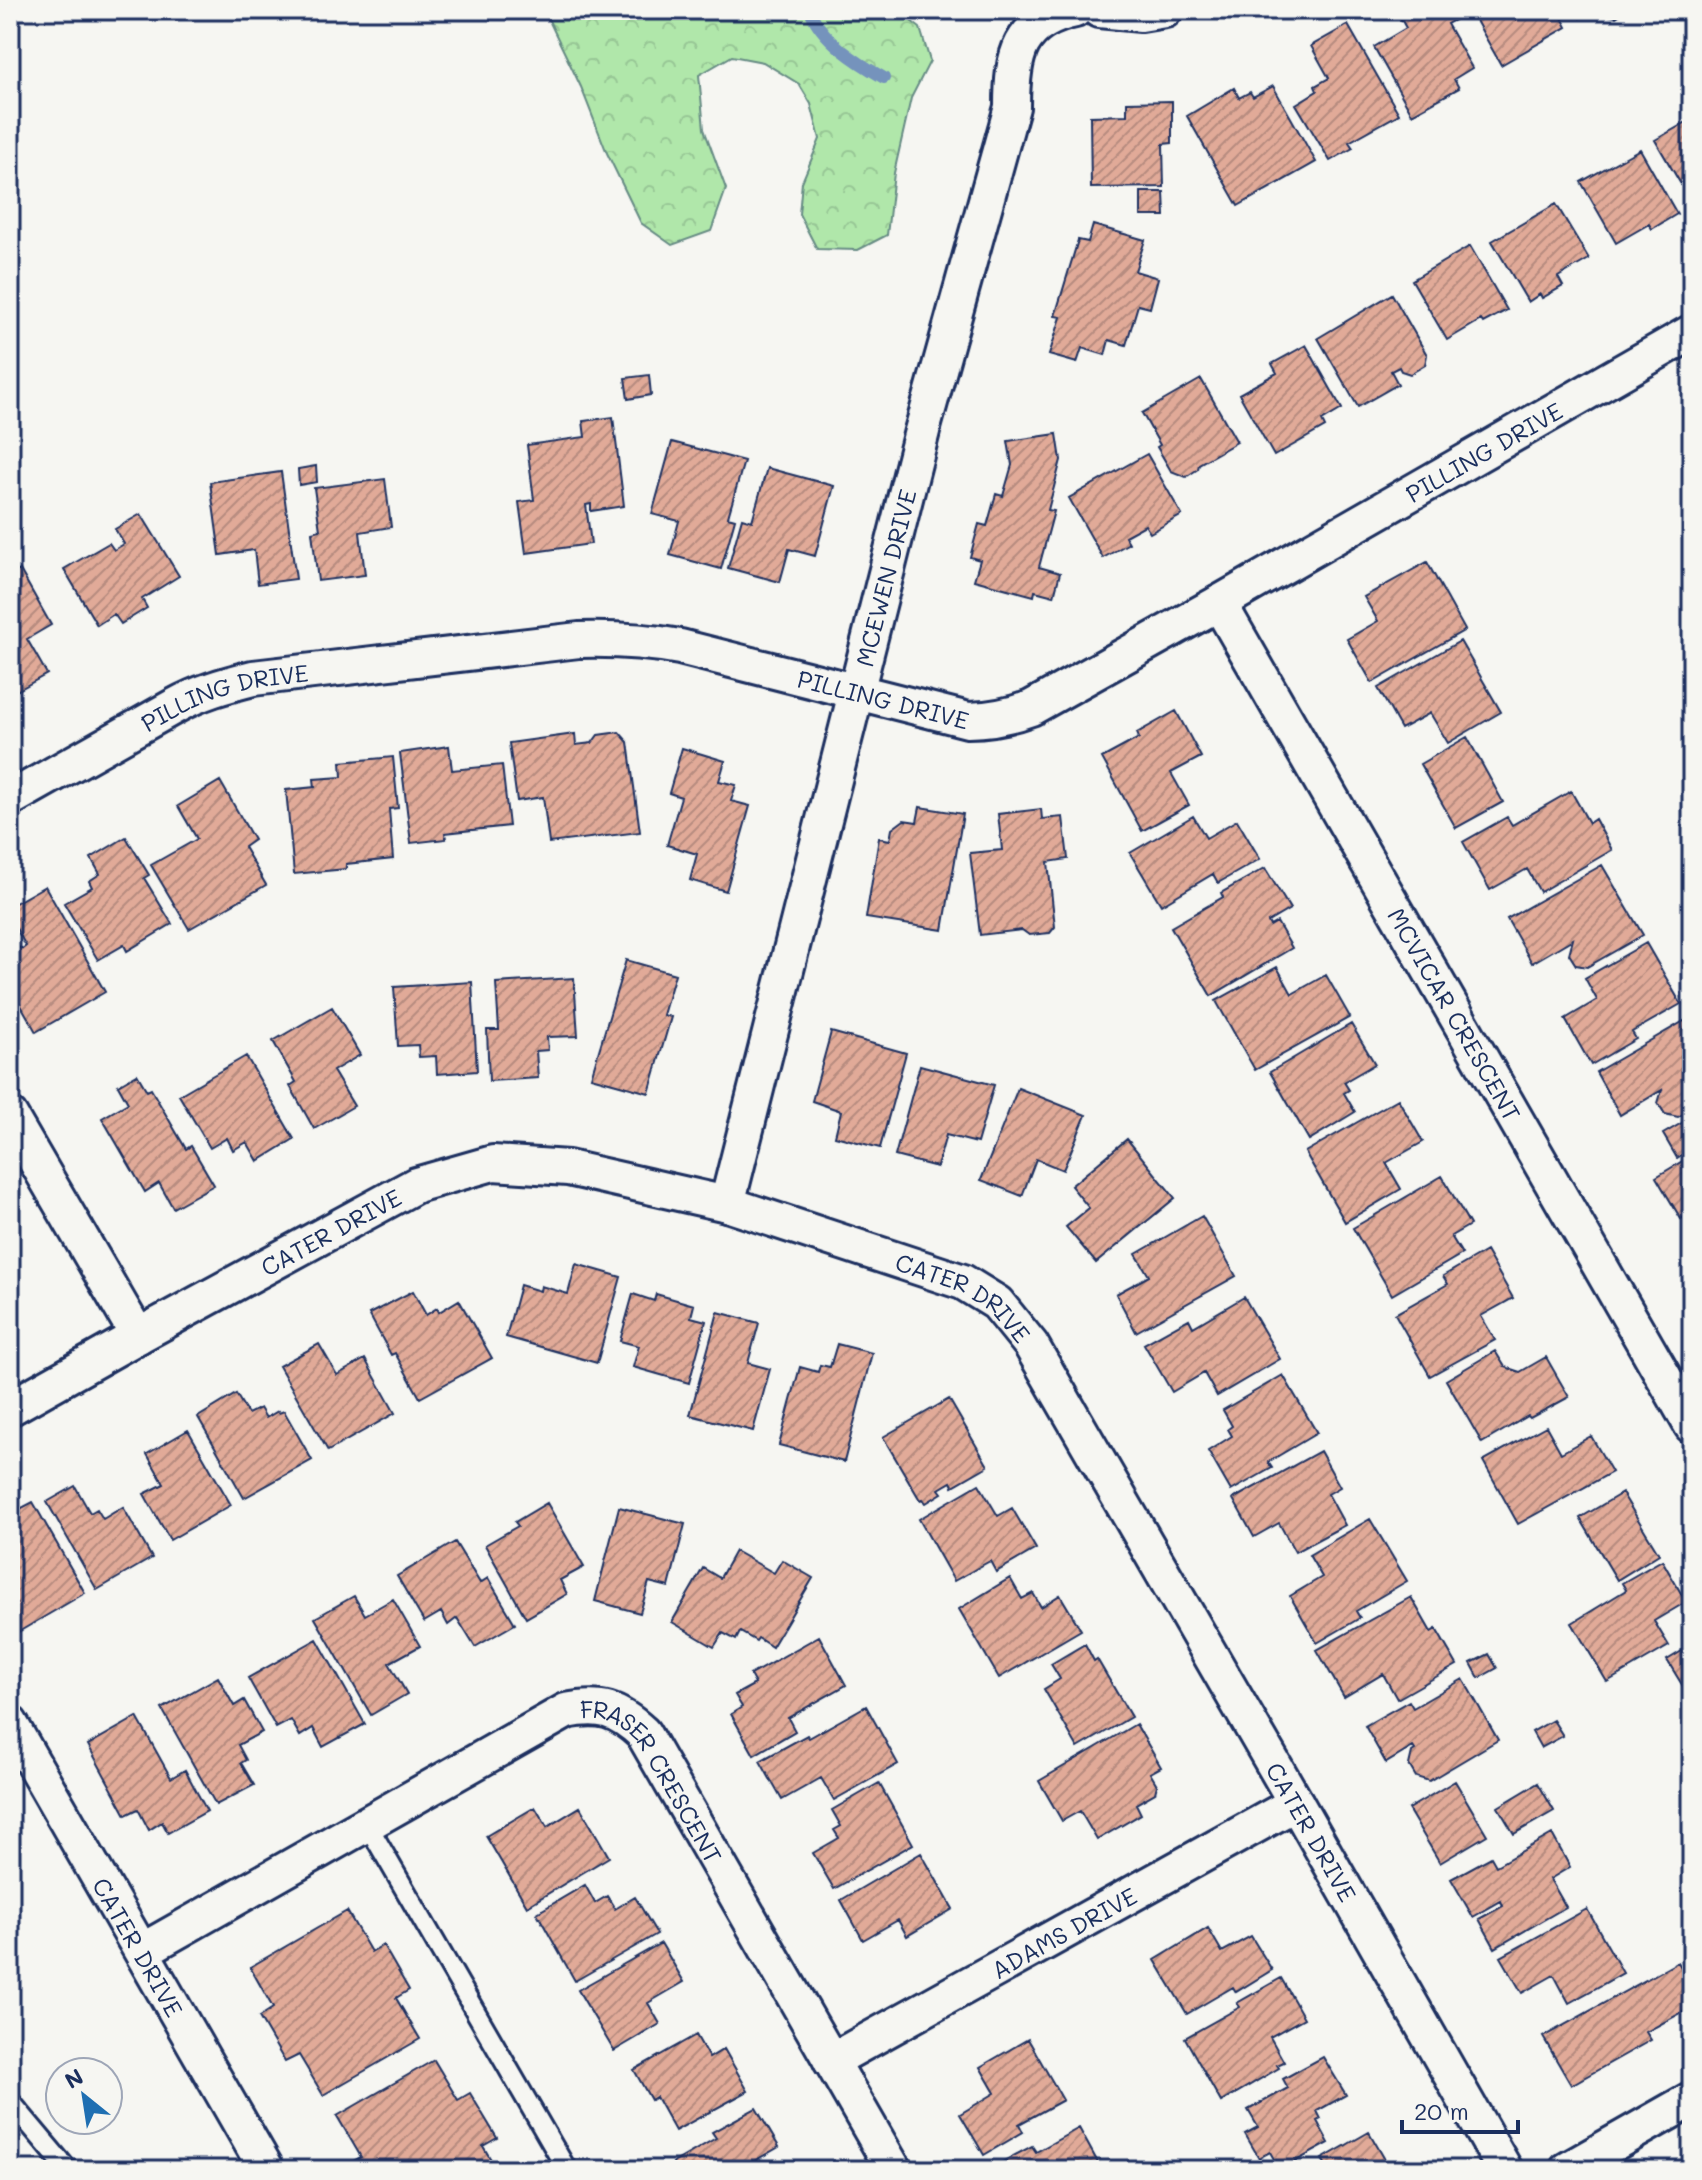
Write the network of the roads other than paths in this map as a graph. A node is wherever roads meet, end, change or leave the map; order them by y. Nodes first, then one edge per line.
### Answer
1 (1075, 10) edge
2 (1099, 10) edge
3 (1165, 10) edge
4 (1692, 332) edge
5 (1219, 603) junction
6 (857, 694) junction
7 (10, 799) edge
8 (10, 1116) edge
9 (727, 1204) junction
10 (138, 1336) junction
11 (10, 1408) edge
12 (1692, 1426) edge
13 (10, 1723) edge
14 (1296, 1803) junction
15 (367, 1824) junction
16 (142, 1951) junction
17 (831, 2061) junction
18 (1692, 2099) edge
19 (10, 2101) edge
20 (68, 2170) edge
21 (267, 2170) edge
22 (567, 2170) edge
23 (894, 2170) edge
24 (1505, 2170) edge
25 (1567, 2170) edge

1 - 6 street, MCEWEN DRIVE
2 - 3 street
4 - 5 street, PILLING DRIVE
5 - 6 street, PILLING DRIVE
5 - 12 street, MCVICAR CRESCENT
6 - 7 street, PILLING DRIVE
6 - 9 street, MCEWEN DRIVE
8 - 10 street
9 - 10 street, CATER DRIVE
9 - 14 street, CATER DRIVE
10 - 11 street, CATER DRIVE
13 - 16 street, CATER DRIVE
14 - 17 street, ADAMS DRIVE
14 - 24 street, CATER DRIVE
15 - 16 street, FRASER CRESCENT
15 - 17 street, FRASER CRESCENT
15 - 22 lane
16 - 21 street, CATER DRIVE
17 - 23 street, FRASER CRESCENT
18 - 25 street
19 - 20 lane

